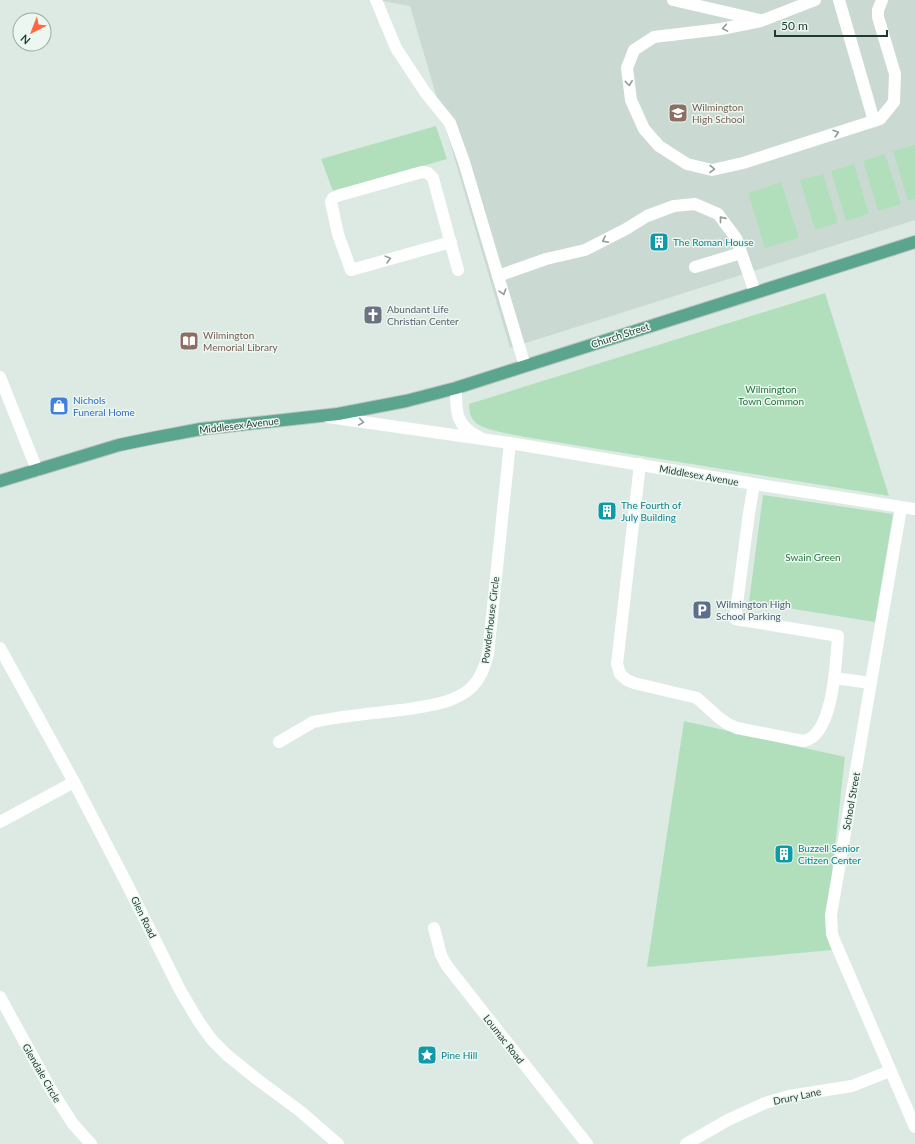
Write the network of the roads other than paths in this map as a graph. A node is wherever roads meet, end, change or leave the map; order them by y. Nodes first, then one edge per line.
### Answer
1 (376, 0) edge
2 (673, 0) edge
3 (816, 0) edge
4 (839, 0) edge
5 (882, 0) edge
6 (763, 20) junction
7 (874, 121) junction
8 (451, 242) junction
9 (915, 242) edge
10 (741, 253) junction
11 (695, 267) dead end
12 (458, 270) dead end
13 (498, 276) junction
14 (755, 292) junction
15 (525, 366) junction
16 (0, 378) edge
17 (456, 388) junction
18 (323, 416) junction
19 (484, 439) junction
20 (510, 443) junction
21 (640, 464) junction
22 (37, 470) junction
23 (0, 481) edge
24 (754, 484) junction
25 (901, 508) junction
26 (915, 509) edge
27 (0, 648) edge
28 (834, 678) junction
29 (871, 683) junction
30 (279, 742) dead end
31 (74, 782) junction
32 (0, 822) edge
33 (434, 928) dead end
34 (0, 997) edge
35 (890, 1071) junction
36 (915, 1127) edge
37 (91, 1144) edge
38 (338, 1144) edge
39 (587, 1144) edge
40 (686, 1144) edge

1 - 13 street
2 - 6 street
3 - 6 street
4 - 7 street
5 - 7 street
6 -> 7 street
8 -> 8 street
8 - 12 street
9 - 14 main road, Church Street
10 - 11 street
10 -> 13 street
10 - 14 street
13 -> 15 street
14 - 15 main road, Church Street
15 - 17 main road, Church Street
16 - 22 street
17 - 18 main road, Church Street
17 - 19 street, Middlesex Avenue
18 -> 19 street, Middlesex Avenue
18 - 22 main road, Middlesex Avenue
19 - 20 street, Middlesex Avenue
20 - 21 street, Middlesex Avenue
20 - 30 street, Powderhouse Circle
21 - 24 street, Middlesex Avenue
21 - 28 street
22 - 23 main road, Middlesex Avenue
24 - 25 street, Middlesex Avenue
24 - 28 street
25 - 26 street, Middlesex Avenue
25 - 29 street, School Street
27 - 31 street, Glen Road
28 - 29 street
29 - 35 street, School Street
31 - 32 street
31 - 38 street, Glen Road
33 - 39 street, Loumac Road
34 - 37 street, Glendale Circle
35 - 36 street, School Street
35 - 40 street, Drury Lane

